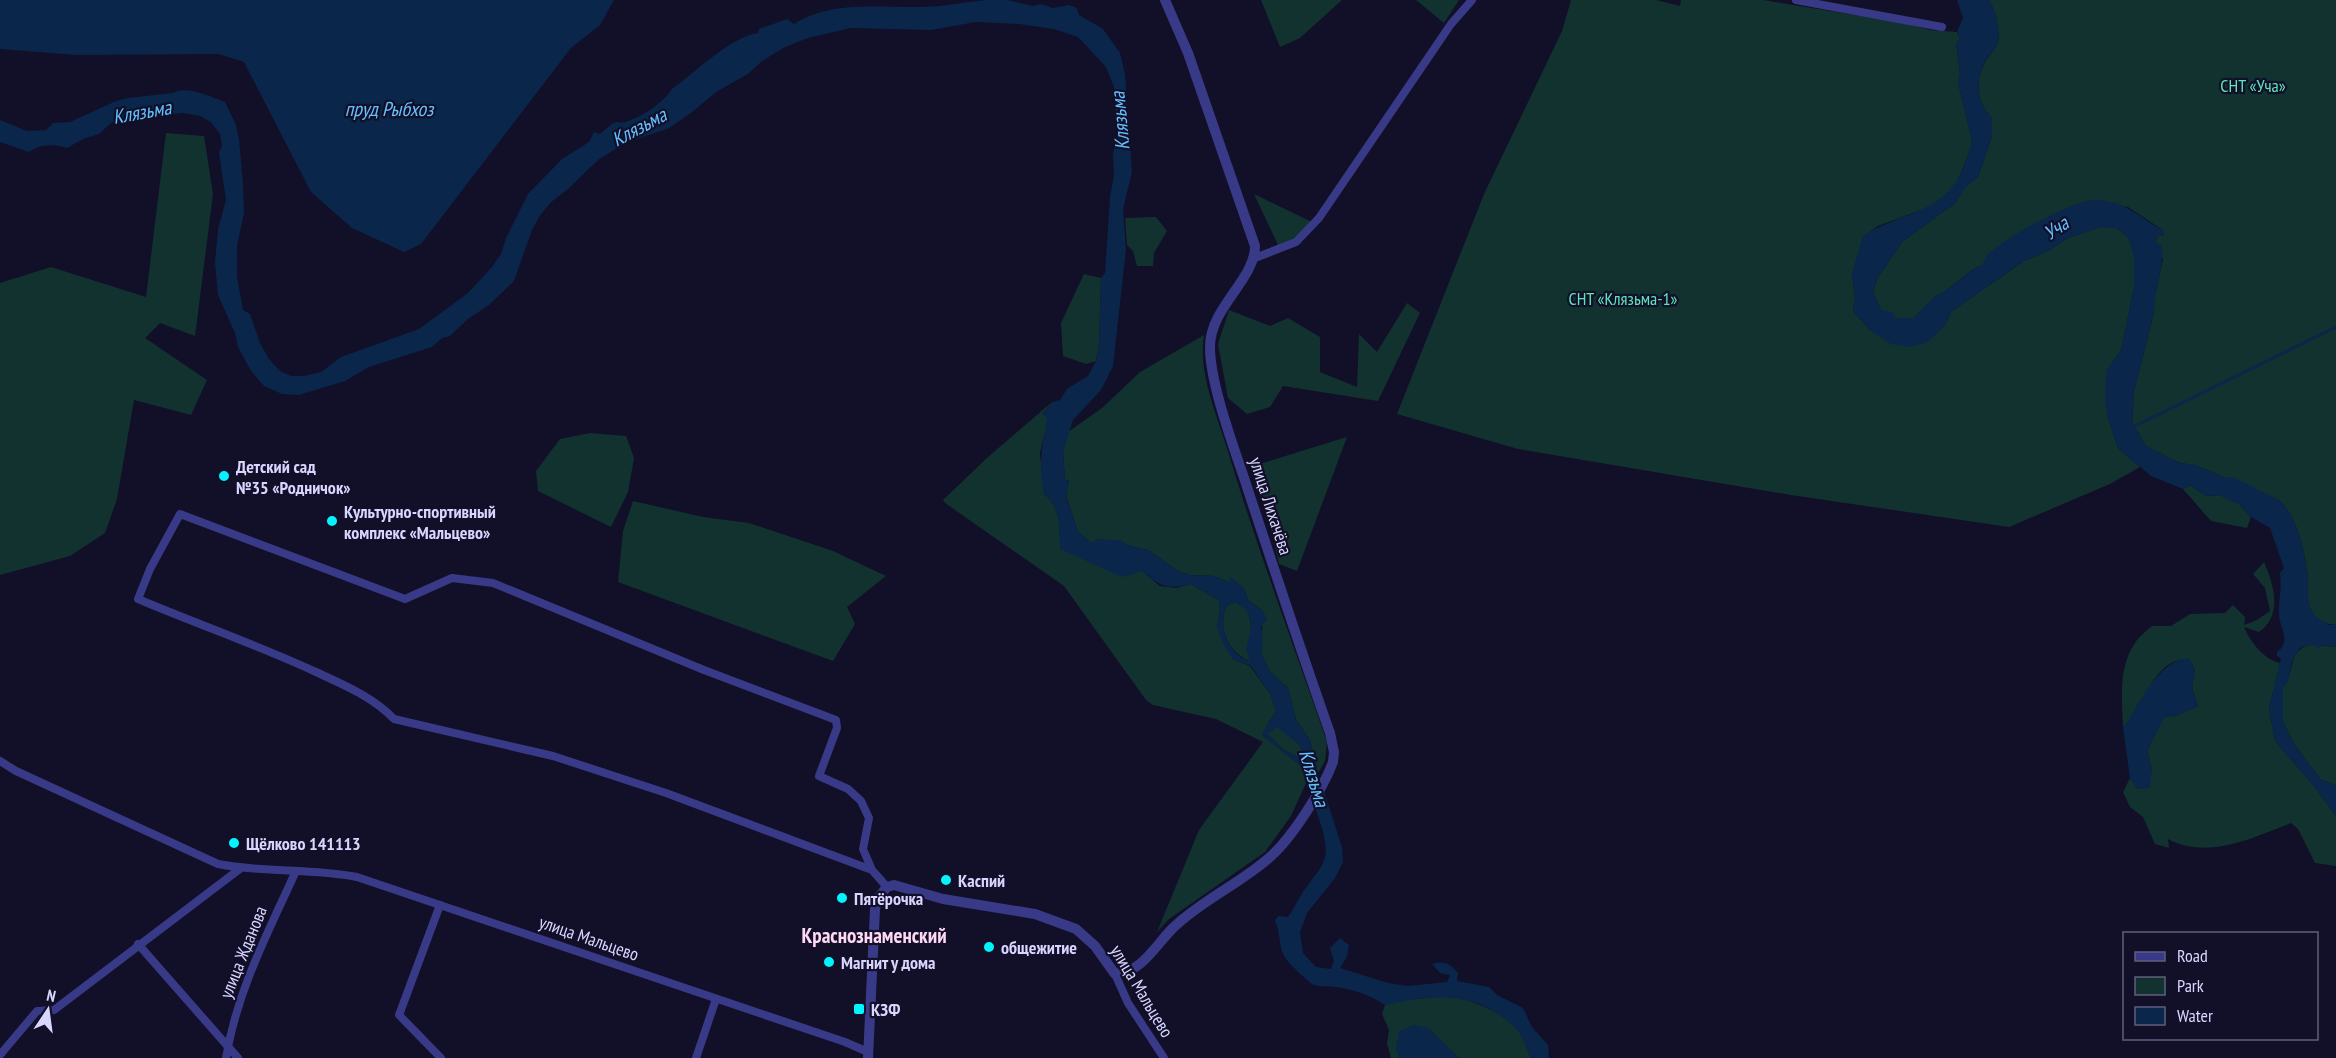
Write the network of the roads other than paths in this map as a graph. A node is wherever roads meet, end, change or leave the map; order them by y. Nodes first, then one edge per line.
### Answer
1 (1165, 0) edge
2 (1472, 0) edge
3 (1796, 0) edge
4 (1942, 27) dead end
5 (1255, 258) junction
6 (0, 761) edge
7 (241, 868) junction
8 (872, 870) junction
9 (296, 871) junction
10 (887, 887) junction
11 (440, 905) junction
12 (138, 944) junction
13 (1115, 974) junction
14 (716, 999) junction
15 (228, 1048) junction
16 (0, 1054) edge
17 (868, 1055) edge
18 (226, 1058) edge
19 (238, 1058) edge
20 (441, 1058) edge
21 (696, 1058) edge
22 (1164, 1058) edge

1 - 5 street
2 - 5 street
3 - 4 street
5 - 13 street, улица Лихачёва
6 - 7 street, улица Мальцево
7 - 9 street, улица Мальцево
7 - 12 street
8 - 8 street
8 - 10 street
9 - 11 street, улица Мальцево
9 - 15 street, улица Жданова
10 - 13 street, улица Мальцево
10 - 17 street, улица Мальцево
11 - 14 street, улица Мальцево
11 - 20 street
12 - 15 street, улица Жданова
12 - 16 street
13 - 22 street, улица Мальцево
14 - 17 street, улица Мальцево
14 - 21 street
15 - 18 street, улица Жданова
15 - 19 street, улица Жданова

